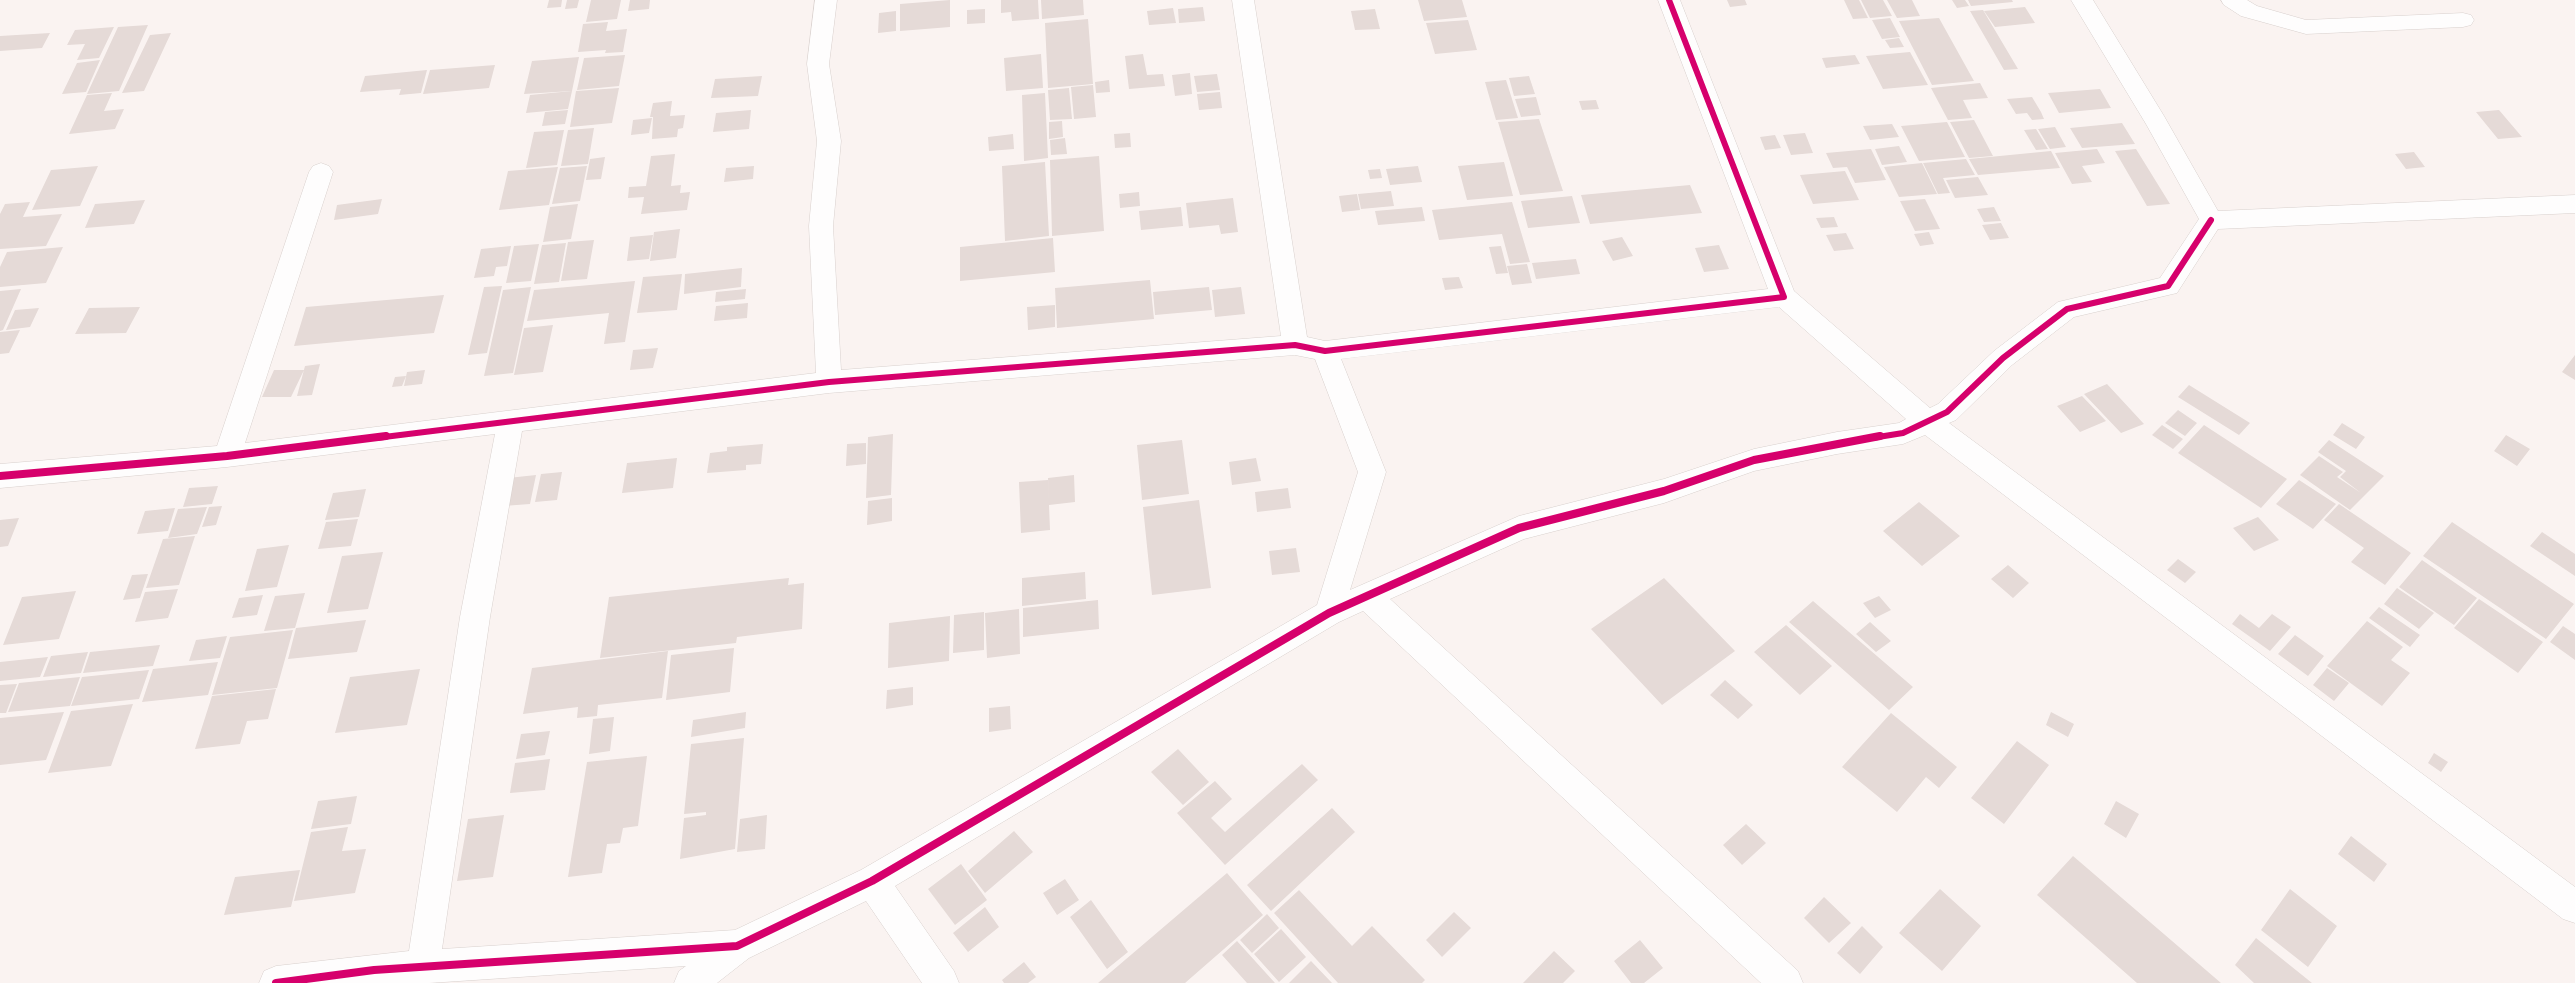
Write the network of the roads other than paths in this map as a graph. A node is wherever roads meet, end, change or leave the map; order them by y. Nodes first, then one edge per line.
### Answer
1 (826, 0) edge
2 (1243, 0) edge
3 (1669, 0) edge
4 (2082, 0) edge
5 (2232, 0) edge
6 (2463, 20) dead end
7 (321, 172) dead end
8 (2575, 204) edge
9 (2211, 220) junction
10 (1784, 297) junction
11 (1296, 345) junction
12 (1326, 351) junction
13 (829, 382) junction
14 (511, 420) junction
15 (1928, 422) junction
16 (226, 456) junction
17 (0, 476) edge
18 (1367, 596) junction
19 (1328, 613) junction
20 (872, 881) junction
21 (2575, 907) edge
22 (737, 946) junction
23 (424, 967) junction
24 (276, 983) edge
25 (691, 983) edge
26 (942, 983) edge
27 (1786, 983) edge

1 - 13 street
2 - 11 street
3 - 10 street
4 - 9 street
5 - 6 street
7 - 16 street
8 - 9 street
9 - 15 street
10 - 12 street
10 - 15 street
11 - 12 street
11 - 13 street
12 - 19 street
13 - 14 street
14 - 16 street
14 - 23 street
15 - 18 street
15 - 21 street
16 - 17 street
18 - 19 street
18 - 27 street
19 - 20 street
20 - 22 street
20 - 26 street
22 - 23 street
22 - 25 street
23 - 24 street

